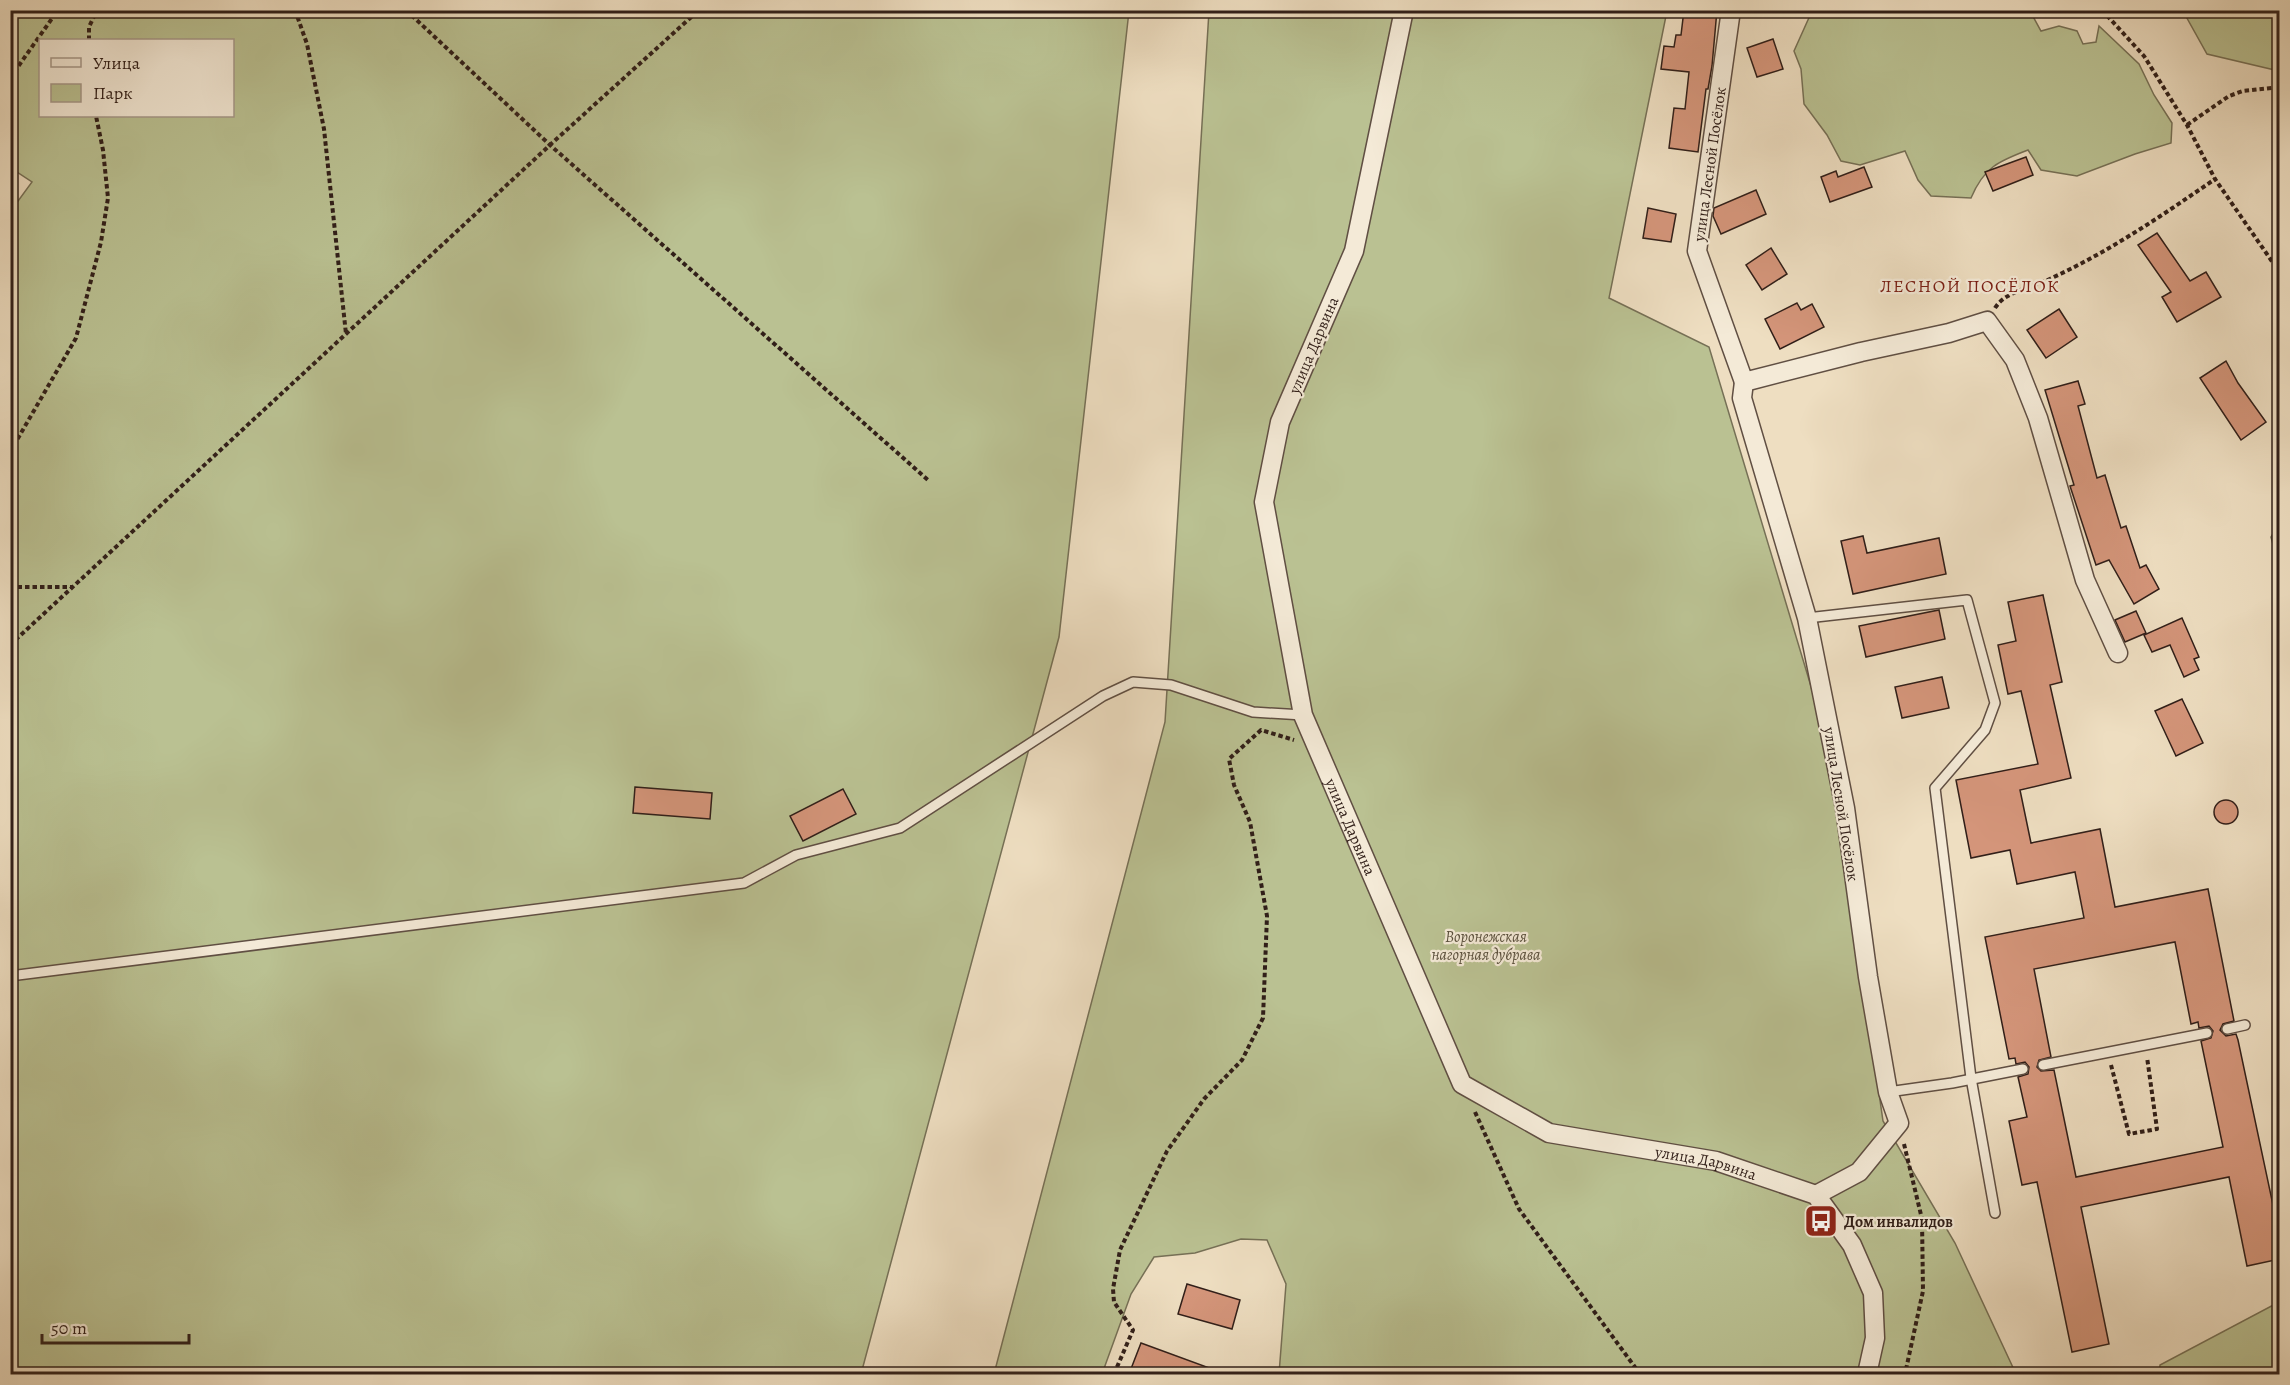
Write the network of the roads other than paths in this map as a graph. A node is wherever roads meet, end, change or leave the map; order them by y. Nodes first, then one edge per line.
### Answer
1 (1404, 10) edge
2 (1731, 10) edge
3 (1744, 382) junction
4 (1807, 618) junction
5 (2118, 653) dead end
6 (1303, 716) junction
7 (10, 976) edge
8 (2245, 1025) dead end
9 (2227, 1029) dead end
10 (2207, 1033) dead end
11 (2043, 1065) dead end
12 (2023, 1069) dead end
13 (1971, 1078) junction
14 (1888, 1092) junction
15 (1816, 1195) junction
16 (1995, 1213) dead end
17 (1867, 1374) edge

1 - 6 street, улица Дарвина
2 - 3 street, улица Лесной Посёлок
3 - 4 street, улица Лесной Посёлок
3 - 5 street
4 - 13 lane
4 - 14 street, улица Лесной Посёлок
6 - 7 lane
6 - 15 street, улица Дарвина
8 - 9 lane
10 - 11 lane
12 - 13 lane
13 - 14 lane
13 - 16 lane
14 - 15 street, улица Лесной Посёлок
15 - 17 street

